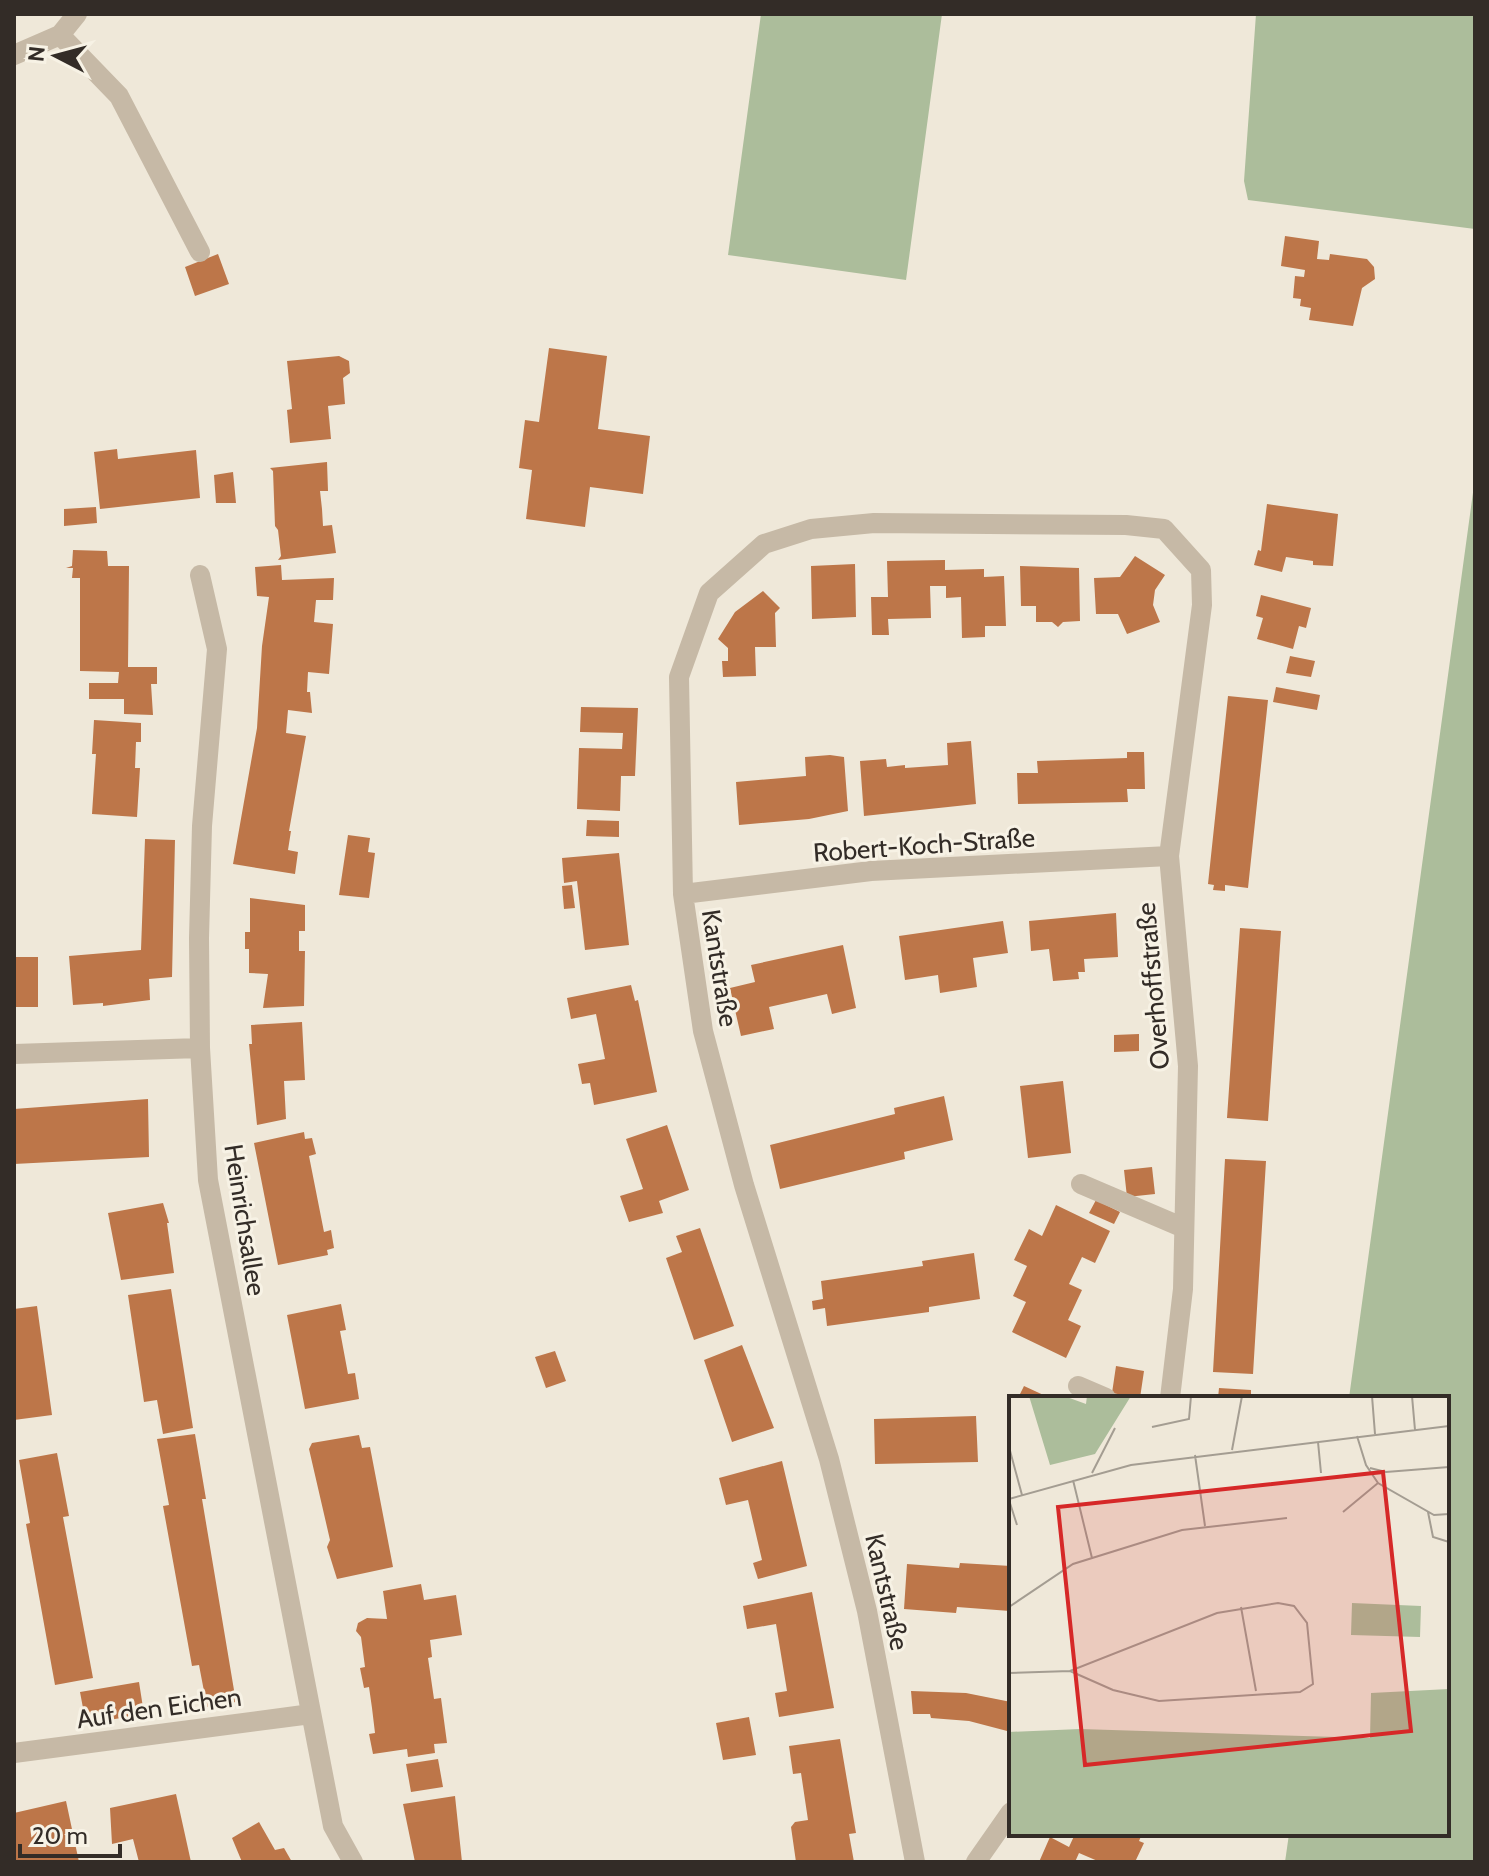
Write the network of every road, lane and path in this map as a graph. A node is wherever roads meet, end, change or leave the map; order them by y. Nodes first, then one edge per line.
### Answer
1 (77, 14) edge
2 (60, 35) junction
3 (14, 55) edge
4 (200, 252) dead end
5 (1201, 570) joint
6 (200, 575) dead end
7 (1169, 856) junction
8 (683, 894) junction
9 (200, 1048) junction
10 (14, 1054) edge
11 (1081, 1184) dead end
12 (1184, 1228) junction
13 (1078, 1386) dead end
14 (1101, 1396) edge
15 (1170, 1396) edge
16 (311, 1714) junction
17 (14, 1753) edge
18 (1009, 1815) edge
19 (353, 1862) edge
20 (915, 1862) edge
21 (976, 1862) edge

1 - 2 street
2 - 3 street
2 - 4 street
5 - 7 street, Overhoffstraße
5 - 8 street, Kantstraße
6 - 9 street, Heinrichsallee
7 - 8 street, Robert-Koch-Straße
7 - 12 street, Overhoffstraße
8 - 20 street, Kantstraße
9 - 10 street
9 - 16 street, Heinrichsallee
11 - 12 street
12 - 15 street, Overhoffstraße
13 - 14 street
16 - 17 street, Auf den Eichen
16 - 19 street, Heinrichsallee
18 - 21 street

